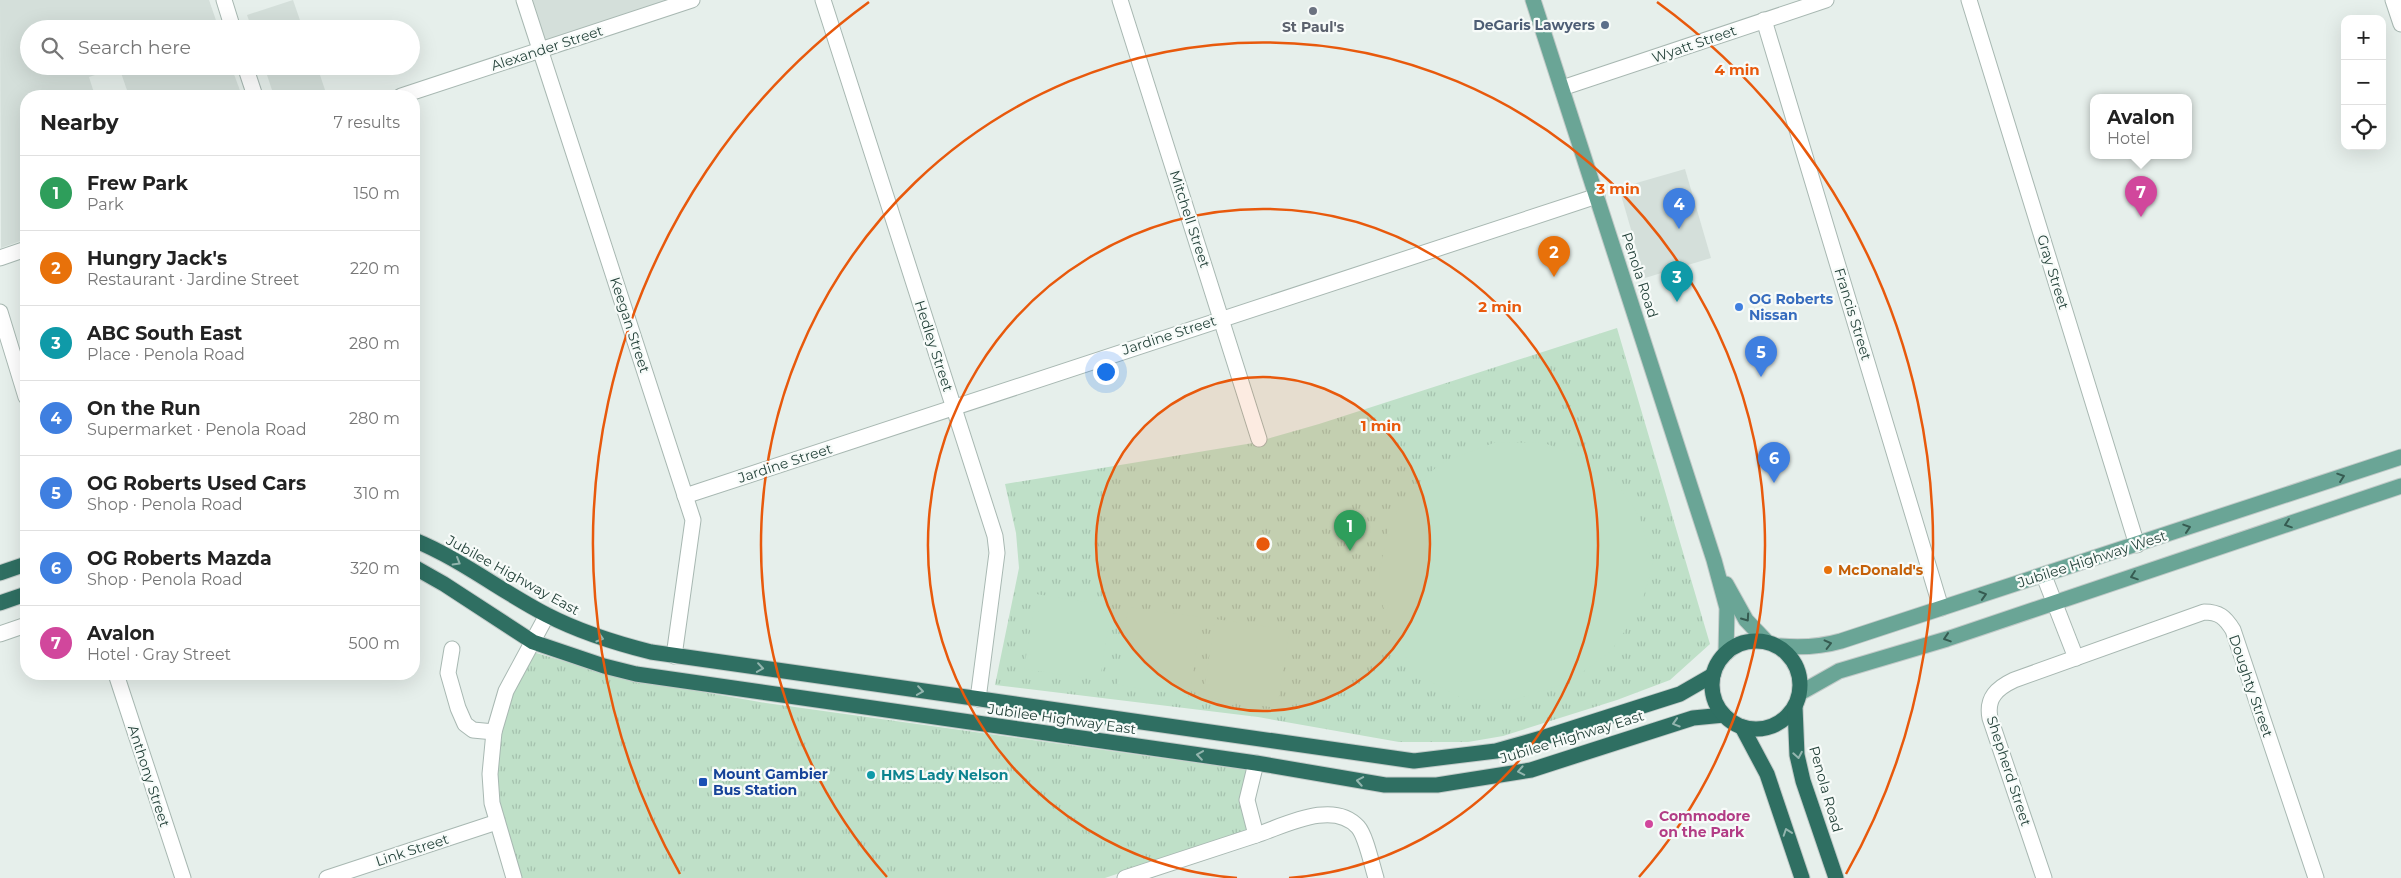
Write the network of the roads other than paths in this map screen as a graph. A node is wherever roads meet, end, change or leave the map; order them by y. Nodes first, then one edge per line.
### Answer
1 (524, 0) edge
2 (692, 0) edge
3 (823, 0) edge
4 (1120, 0) edge
5 (1533, 0) edge
6 (1826, 0) edge
7 (1969, 0) edge
8 (2393, 0) edge
9 (229, 1) edge
10 (232, 20) edge
11 (1764, 20) junction
12 (2401, 24) edge
13 (541, 50) junction
14 (248, 75) edge
15 (1562, 88) junction
16 (253, 90) edge
17 (419, 90) edge
18 (1596, 196) junction
19 (20, 251) edge
20 (0, 258) edge
21 (0, 312) edge
22 (1221, 318) junction
23 (20, 377) edge
24 (954, 407) junction
25 (1260, 439) dead end
26 (2401, 457) edge
27 (2401, 486) edge
28 (685, 496) junction
29 (420, 543) edge
30 (2137, 545) junction
31 (1714, 560) junction
32 (20, 566) edge
33 (420, 570) edge
34 (0, 573) edge
35 (2044, 576) junction
36 (20, 596) edge
37 (2055, 602) junction
38 (0, 603) edge
39 (1942, 608) junction
40 (547, 615) junction
41 (20, 627) edge
42 (0, 634) edge
43 (533, 642) junction
44 (1773, 643) junction
45 (452, 649) dead end
46 (1726, 653) junction
47 (674, 656) junction
48 (2076, 658) junction
49 (1713, 674) junction
50 (118, 680) edge
51 (978, 700) junction
52 (1798, 700) junction
53 (1724, 715) junction
54 (1135, 722) junction
55 (1742, 727) junction
56 (494, 732) junction
57 (1130, 746) junction
58 (1388, 758) junction
59 (1256, 764) junction
60 (1385, 785) junction
61 (497, 822) junction
62 (1256, 835) junction
63 (1164, 872) edge
64 (182, 878) edge
65 (327, 878) edge
66 (514, 878) edge
67 (1125, 878) edge
68 (1376, 878) edge
69 (1802, 878) edge
70 (1836, 878) edge
71 (2044, 878) edge
72 (2316, 878) edge

1 - 13 street, Keegan Street
2 - 13 street, Alexander Street
3 - 24 street, Hedley Street
4 - 22 street, Mitchell Street
5 - 15 main road, Penola Road
6 - 11 street, Wyatt Street
7 - 30 street, Gray Street
8 - 12 street
9 - 10 street
11 - 15 street, Wyatt Street
11 - 39 street, Francis Street
13 - 17 street, Alexander Street
13 - 28 street, Keegan Street
14 - 16 street
15 - 18 main road, Penola Road
18 - 22 street, Jardine Street
18 - 31 main road, Penola Road
19 - 20 street
21 - 23 street
22 - 24 street, Jardine Street
22 - 25 street, Mitchell Street
24 - 28 street, Jardine Street
24 - 51 street, Hedley Street
30 -> 26 main road, Jubilee Highway West
27 -> 37 main road, Jubilee Highway West
28 - 47 street, Keegan Street
29 -> 40 highway, Jubilee Highway East
30 - 35 main road, Jubilee Highway West
31 -> 44 main road, Penola Road
31 - 46 main road, Penola Road
32 - 34 highway
33 - 43 highway, Jubilee Highway East
35 - 37 street
39 -> 35 main road, Jubilee Highway West
36 - 38 highway
37 - 48 street
37 -> 52 main road, Jubilee Highway West
44 -> 39 main road, Jubilee Highway West
40 - 43 street
40 -> 47 highway, Jubilee Highway East
41 - 42 street
43 - 56 street
43 - 57 highway, Jubilee Highway East
44 - 46 highway
44 - 52 highway
45 - 56 street
46 - 49 highway
47 -> 51 highway, Jubilee Highway East
48 - 71 street, Shepherd Street
48 - 72 street, Doughty Street
49 - 53 highway
49 - 58 highway, Jubilee Highway East
50 - 64 street, Anthony Street
51 - 54 highway, Jubilee Highway East
52 - 55 highway
52 -> 70 highway, Penola Road
53 - 55 highway
53 -> 60 highway, Jubilee Highway East
54 - 57 highway
54 - 58 highway, Jubilee Highway East
69 -> 55 highway
56 - 61 street
59 -> 57 highway, Jubilee Highway East
58 - 60 highway
60 -> 59 highway, Jubilee Highway East
59 - 62 street
61 - 65 street, Link Street
61 - 66 street
62 - 63 street
62 - 68 street
63 - 67 street

